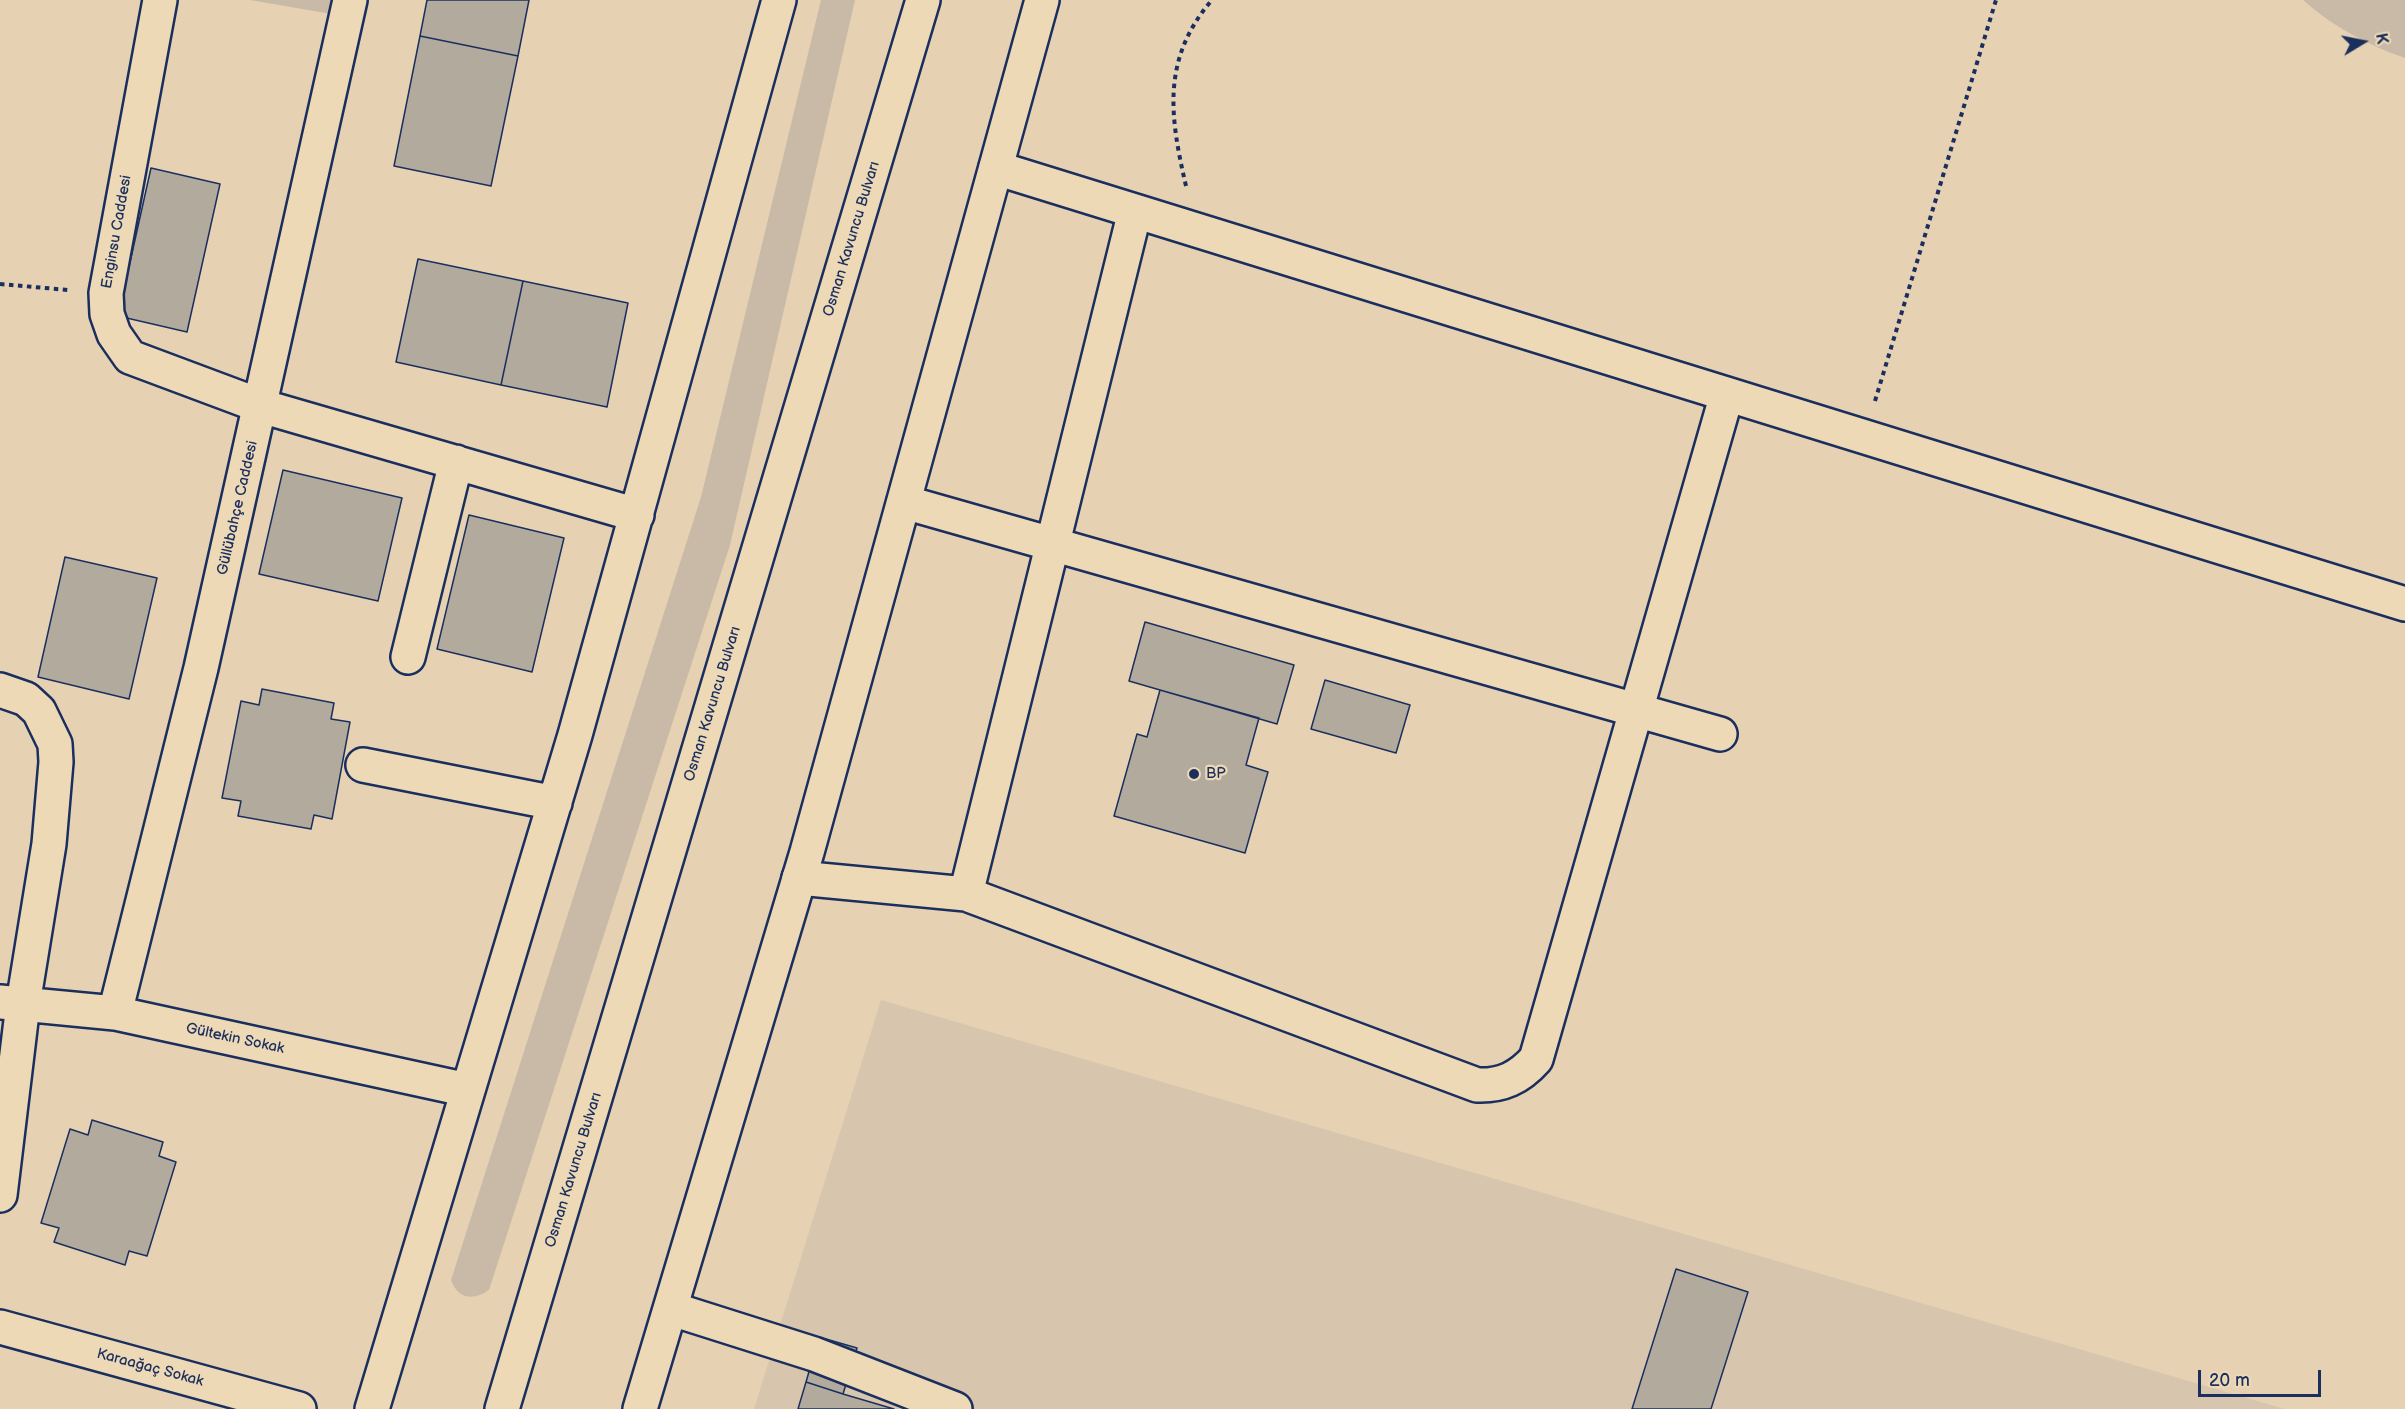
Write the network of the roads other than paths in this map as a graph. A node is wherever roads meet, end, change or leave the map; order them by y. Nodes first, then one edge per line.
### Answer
1 (160, 0) edge
2 (350, 0) edge
3 (779, 0) edge
4 (923, 0) edge
5 (1041, 7) edge
6 (996, 168) junction
7 (1135, 211) junction
8 (1727, 394) junction
9 (261, 406) junction
10 (456, 462) junction
11 (904, 502) junction
12 (637, 515) junction
13 (1053, 544) junction
14 (2405, 604) edge
15 (408, 657) dead end
16 (0, 690) edge
17 (1636, 710) junction
18 (1720, 734) dead end
19 (363, 765) dead end
20 (555, 803) junction
21 (799, 878) junction
22 (966, 894) junction
23 (12, 1003) edge
24 (115, 1013) junction
25 (468, 1090) junction
26 (0, 1194) edge
27 (672, 1309) junction
28 (0, 1327) edge
29 (299, 1409) edge
30 (372, 1409) edge
31 (502, 1409) edge
32 (640, 1409) edge
33 (955, 1409) edge

1 - 9 main road, Enginsu Caddesi
2 - 9 main road, Güllübahçe Caddesi
3 - 12 main road
4 - 31 main road, Osman Kavuncu Bulvarı
5 - 6 main road
6 - 7 main road
6 - 11 main road
7 - 8 main road
7 - 13 main road
8 - 14 main road
8 - 17 main road
9 - 10 main road, Enginsu Caddesi
9 - 24 main road, Güllübahçe Caddesi
10 - 12 main road, Enginsu Caddesi
10 - 15 main road
11 - 13 main road
11 - 21 main road
12 - 20 main road
13 - 17 main road
13 - 22 main road
16 - 23 main road
17 - 18 main road
17 - 22 main road
19 - 20 main road
20 - 25 main road
21 - 22 main road
21 - 27 main road
23 - 24 main road, Gültekin Sokak
23 - 26 main road
24 - 25 main road, Gültekin Sokak
25 - 30 main road
27 - 32 main road
27 - 33 main road
28 - 29 main road, Karaağaç Sokak

